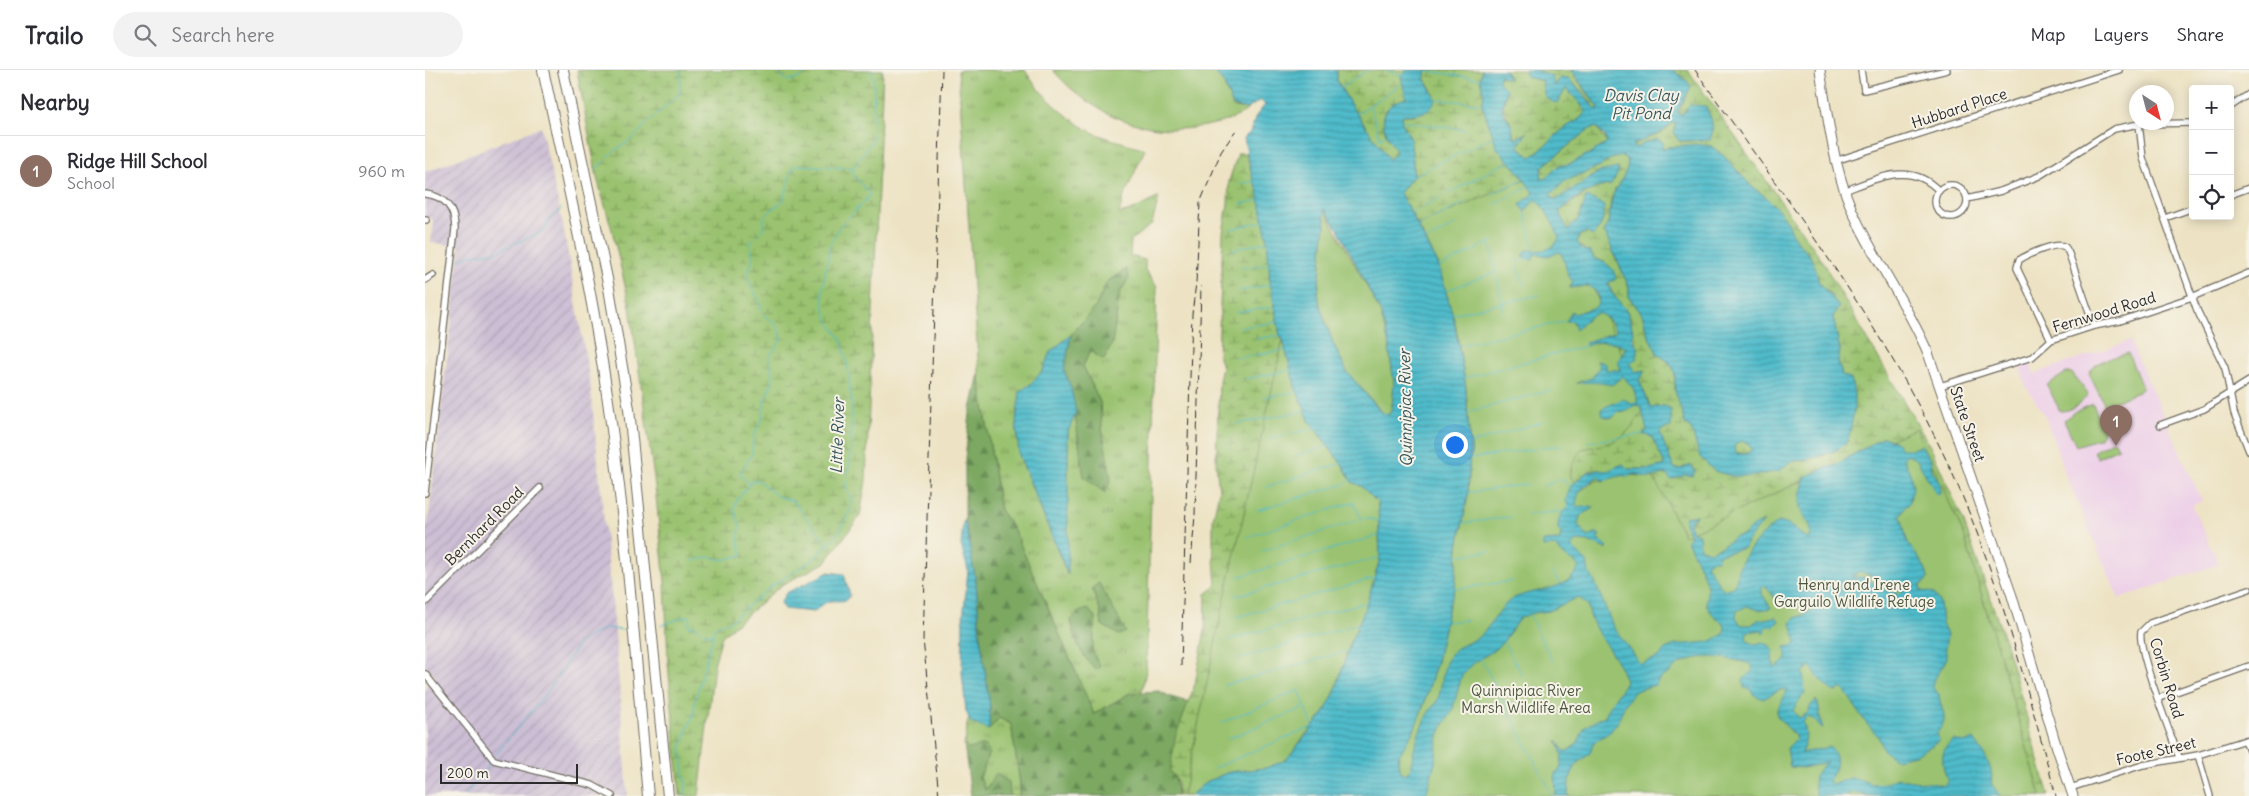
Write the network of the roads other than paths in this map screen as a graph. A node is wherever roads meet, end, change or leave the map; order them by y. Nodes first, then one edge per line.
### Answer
1 (538, 70) edge
2 (563, 70) edge
3 (1820, 70) edge
4 (1861, 70) edge
5 (1947, 70) edge
6 (2119, 70) edge
7 (544, 75) edge
8 (2249, 94) edge
9 (2234, 103) edge
10 (2174, 124) edge
11 (2189, 124) edge
12 (2129, 126) edge
13 (2140, 130) edge
14 (1835, 161) junction
15 (2249, 188) edge
16 (1844, 191) junction
17 (1939, 191) junction
18 (425, 194) edge
19 (2234, 194) edge
20 (1967, 199) junction
21 (2189, 209) edge
22 (2165, 218) junction
23 (2249, 273) edge
24 (433, 275) dead end
25 (425, 280) edge
26 (2192, 297) junction
27 (2095, 326) junction
28 (2051, 340) junction
29 (2249, 380) edge
30 (1940, 386) junction
31 (2231, 393) junction
32 (2160, 426) dead end
33 (2249, 451) edge
34 (540, 488) dead end
35 (425, 493) edge
36 (2249, 589) edge
37 (425, 603) edge
38 (2249, 666) edge
39 (425, 674) edge
40 (2159, 698) junction
41 (2247, 739) edge
42 (2249, 750) edge
43 (2197, 755) junction
44 (2179, 758) junction
45 (2071, 792) edge
46 (2209, 795) edge
47 (612, 796) edge
48 (649, 796) edge
49 (668, 796) edge
50 (2201, 796) edge

1 - 7 highway
2 - 49 highway
3 - 14 main road, State Street
4 - 5 street
6 - 14 street, Hubbard Place
7 - 48 highway
8 - 9 street
10 - 11 street
12 - 20 street
13 - 22 street
14 - 16 main road, State Street
15 - 19 street
16 - 17 street
16 - 30 main road, State Street
17 - 20 street
17 - 20 street
18 - 35 street
21 - 22 street
22 - 26 street
23 - 26 street, Fernwood Road
24 - 25 street
26 - 27 street, Fernwood Road
26 - 31 street
27 - 28 street, Fernwood Road
27 - 28 street
28 - 30 street, Fernwood Road
29 - 31 street
30 - 45 main road, State Street
31 - 32 street
31 - 33 street
34 - 37 street, Bernhard Road
36 - 40 street, Corbin Road
38 - 40 street
39 - 47 street
40 - 44 street, Corbin Road
41 - 42 street
41 - 43 street, Foote Street
43 - 44 street, Foote Street
43 - 46 street
44 - 45 street, Foote Street
46 - 50 street

